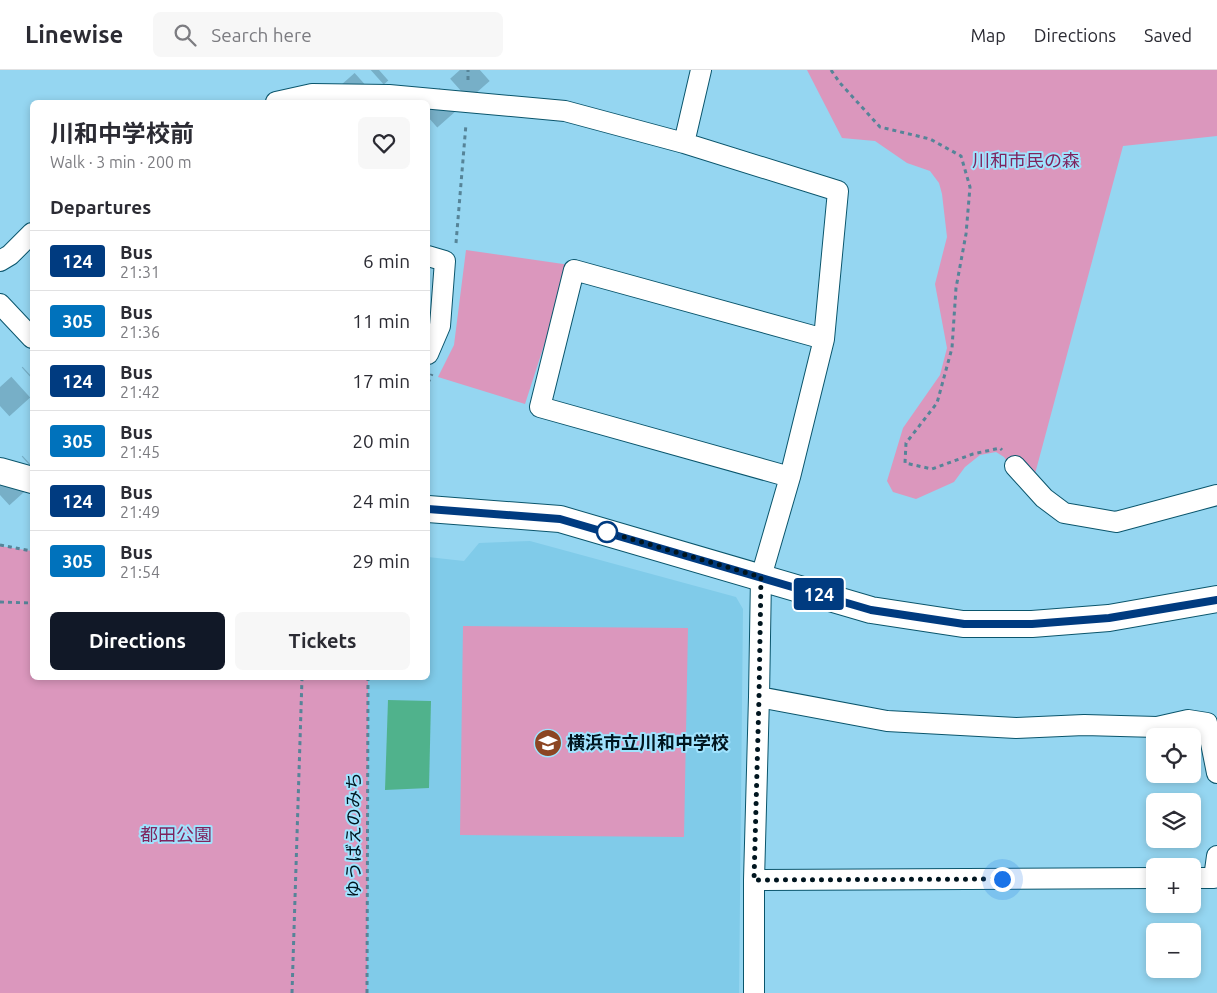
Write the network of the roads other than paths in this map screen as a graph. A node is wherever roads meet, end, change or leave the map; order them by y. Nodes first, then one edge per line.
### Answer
1 (701, 70) edge
2 (285, 100) edge
3 (684, 143) junction
4 (30, 235) edge
5 (430, 257) edge
6 (0, 261) edge
7 (0, 304) edge
8 (30, 336) edge
9 (824, 339) junction
10 (432, 360) edge
11 (1015, 466) road end
12 (0, 470) edge
13 (790, 476) junction
14 (30, 479) edge
15 (1217, 495) edge
16 (430, 509) edge
17 (761, 577) junction
18 (1217, 600) edge
19 (759, 697) junction
20 (1217, 773) edge
21 (1217, 856) edge
22 (1146, 878) edge
23 (1201, 878) edge
24 (754, 880) junction
25 (754, 993) edge

1 - 3 street
2 - 3 street
3 - 9 street
4 - 6 street
5 - 10 street
7 - 8 street
9 - 13 street
9 - 13 street
11 - 15 street
12 - 14 street
13 - 17 street
16 - 17 street
17 - 18 street
17 - 19 street
19 - 20 street
19 - 24 street
21 - 23 street
22 - 24 street
24 - 25 street

